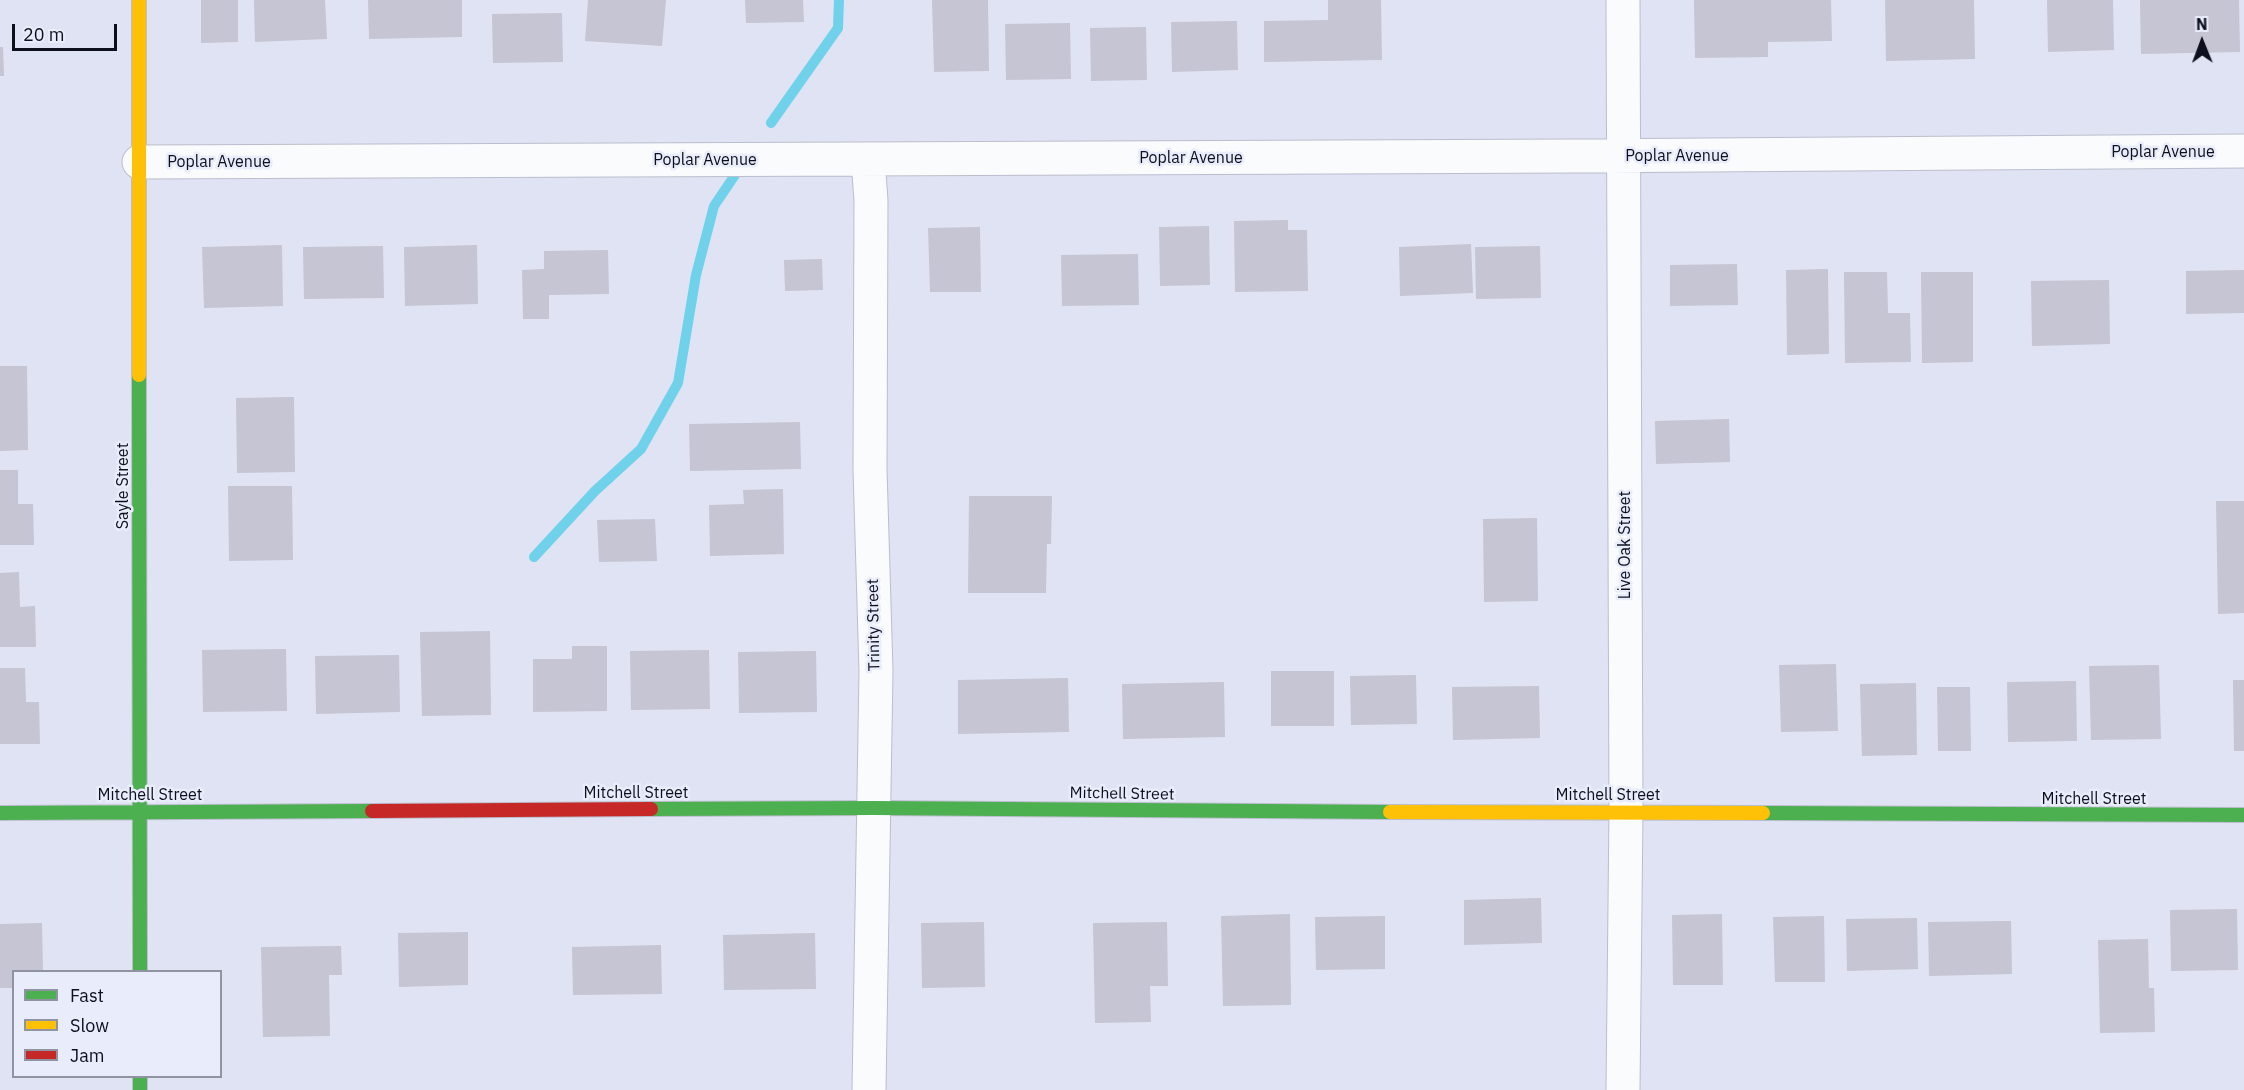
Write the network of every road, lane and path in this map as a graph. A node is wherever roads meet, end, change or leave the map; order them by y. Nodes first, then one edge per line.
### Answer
1 (139, 0) edge
2 (1623, 0) edge
3 (2244, 151) edge
4 (1624, 156) junction
5 (868, 159) junction
6 (139, 162) junction
7 (873, 808) junction
8 (140, 811) junction
9 (1626, 811) junction
10 (0, 813) edge
11 (2244, 815) edge
12 (140, 970) edge
13 (869, 1090) edge
14 (1623, 1090) edge

1 - 6 street, Sayle Street
2 - 4 street, Live Oak Street
3 - 4 street, Poplar Avenue
4 - 5 street, Poplar Avenue
4 - 9 street, Live Oak Street
5 - 6 street, Poplar Avenue
5 - 7 street, Trinity Street
6 - 8 street, Sayle Street
7 - 8 street, Mitchell Street
7 - 9 street, Mitchell Street
7 - 13 street, Trinity Street
8 - 10 street, Mitchell Street
8 - 12 street, Sayle Street
9 - 11 street, Mitchell Street
9 - 14 street, Live Oak Street

